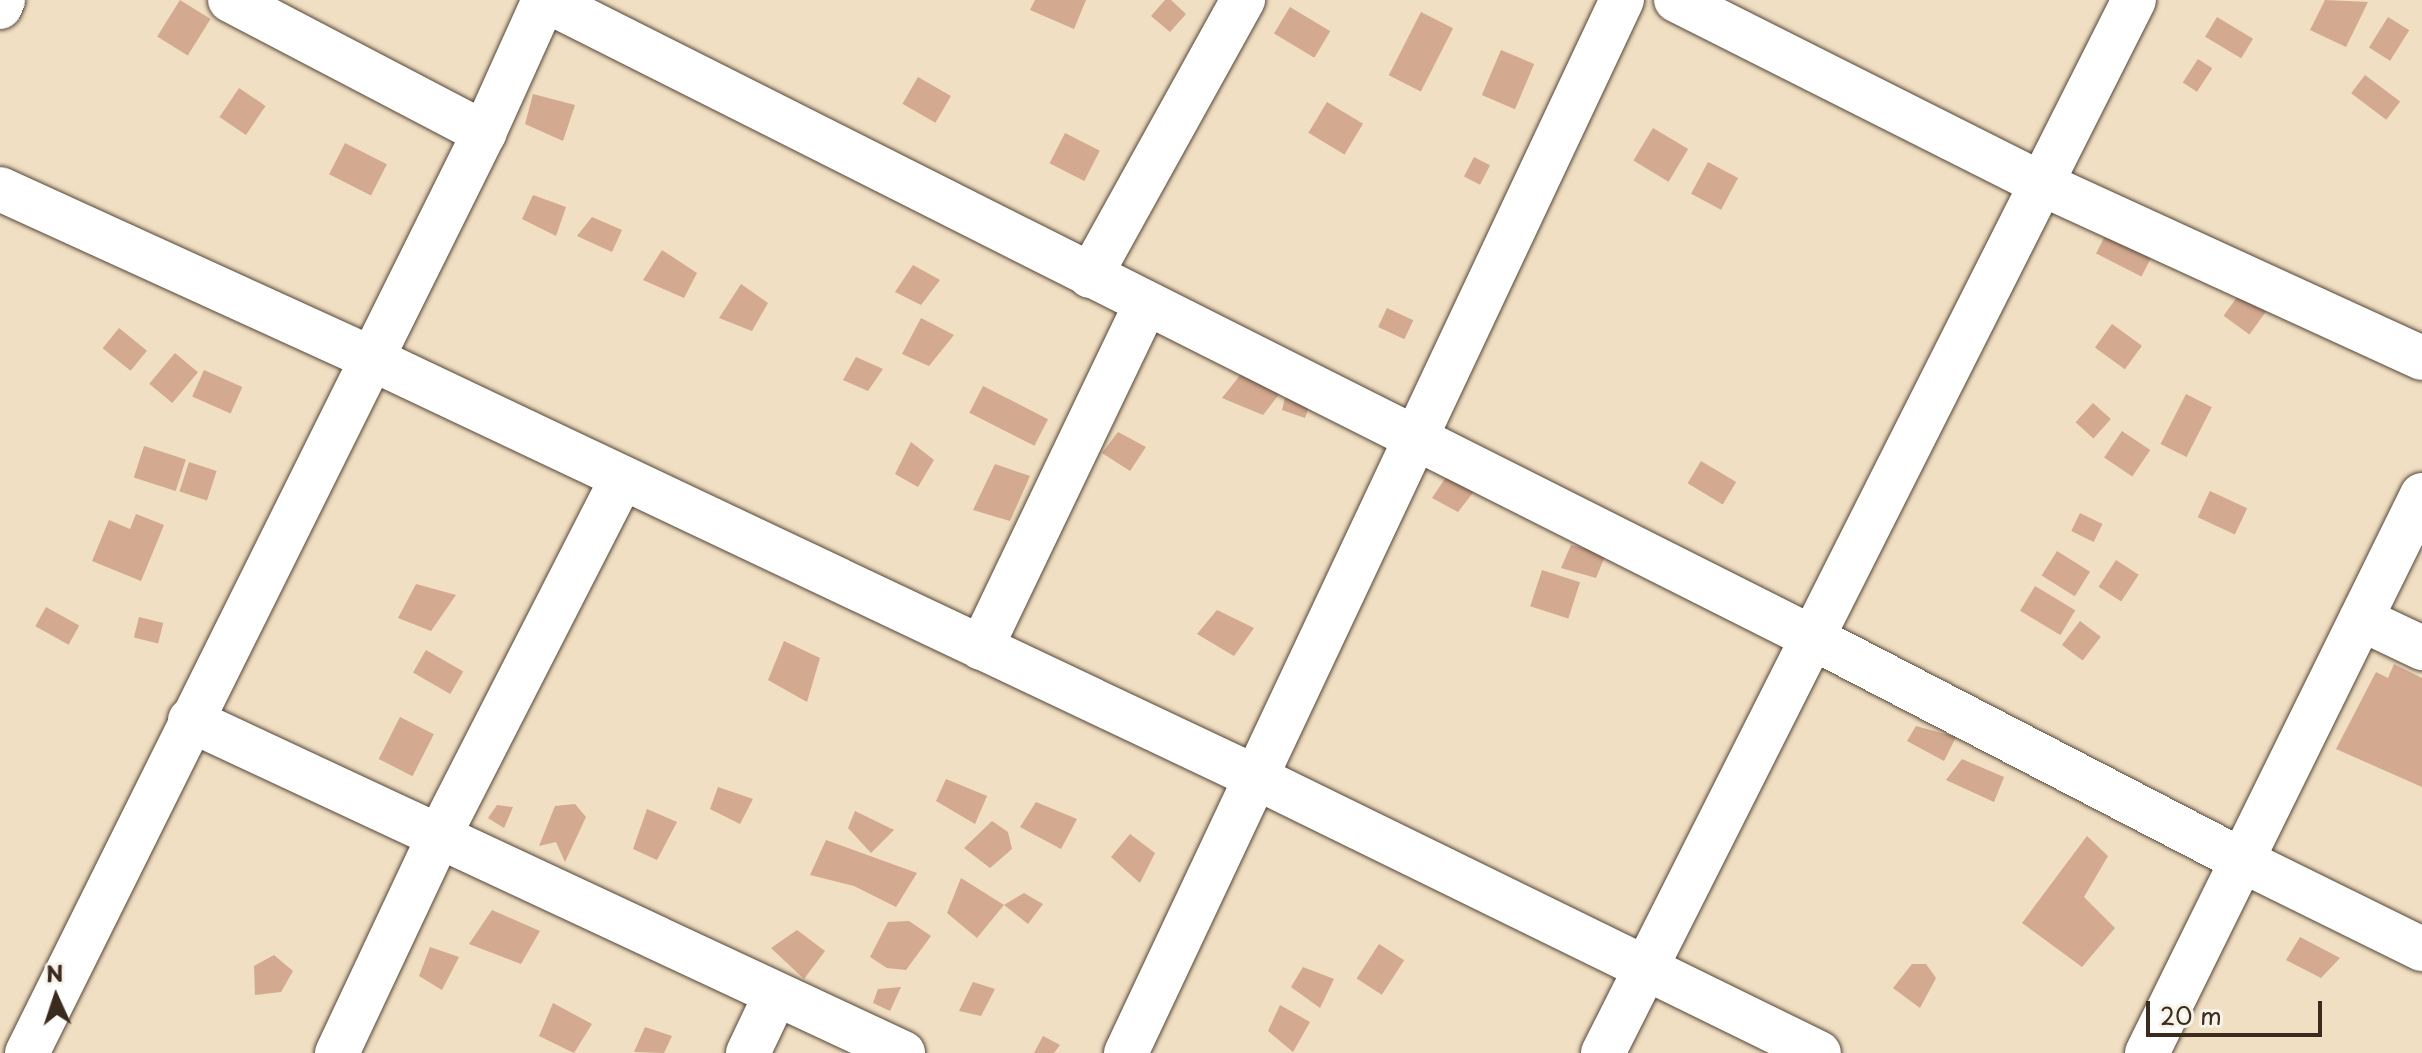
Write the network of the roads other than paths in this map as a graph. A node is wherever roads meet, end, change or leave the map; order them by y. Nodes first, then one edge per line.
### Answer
1 (3, 0) edge
2 (230, 0) edge
3 (545, 0) edge
4 (1243, 0) edge
5 (1622, 0) edge
6 (1676, 0) edge
7 (2134, 0) edge
8 (0, 7) edge
9 (484, 133) junction
10 (2042, 184) junction
11 (0, 189) edge
12 (1090, 276) junction
13 (1146, 304) junction
14 (370, 358) junction
15 (2422, 358) edge
16 (1414, 439) junction
17 (622, 478) junction
18 (2422, 495) edge
19 (2361, 619) junction
20 (1813, 638) junction
21 (981, 648) junction
22 (2422, 648) edge
23 (190, 720) junction
24 (1253, 776) junction
25 (439, 836) junction
26 (2241, 860) junction
27 (2422, 949) edge
28 (1647, 970) junction
29 (776, 994) junction
30 (27, 1053) edge
31 (337, 1053) edge
32 (748, 1053) edge
33 (903, 1053) edge
34 (1126, 1053) edge
35 (1603, 1053) edge
36 (1819, 1053) edge
37 (2147, 1053) edge

1 - 8 street
2 - 9 street
3 - 9 street
3 - 12 street
4 - 12 street
5 - 16 street
6 - 10 street
7 - 10 street
9 - 14 street
10 - 15 street
10 - 20 street
11 - 14 street
12 - 13 street
13 - 16 street
13 - 21 street
14 - 17 street
14 - 23 street
16 - 20 street
16 - 24 street
17 - 21 street
17 - 25 street
18 - 19 street
19 - 22 street
19 - 26 street
20 - 26 street
20 - 28 street
21 - 24 street
23 - 25 street
23 - 30 street
24 - 28 street
24 - 34 street
25 - 29 street
25 - 31 street
26 - 27 street
26 - 37 street
28 - 35 street
28 - 36 street
29 - 32 street
29 - 33 street

